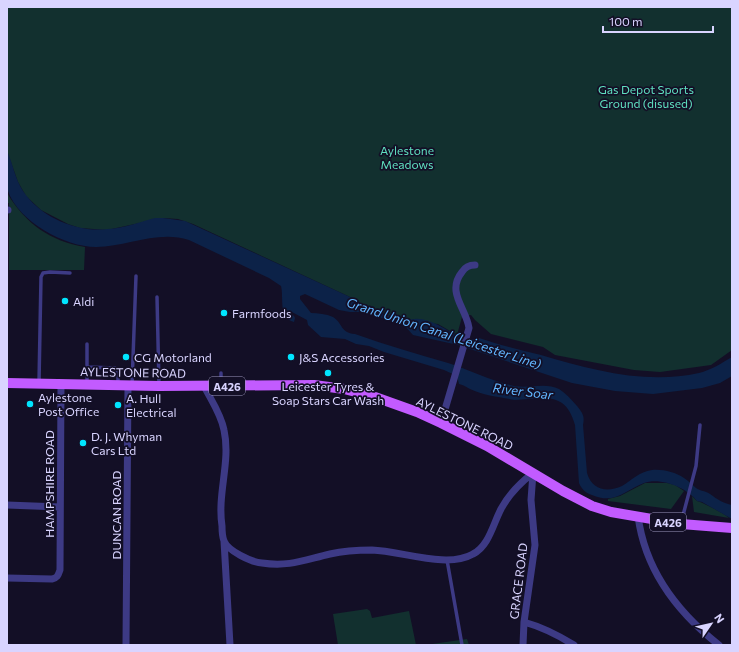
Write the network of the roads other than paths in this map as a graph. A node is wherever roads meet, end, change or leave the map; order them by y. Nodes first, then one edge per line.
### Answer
1 (475, 265) dead end
2 (70, 273) dead end
3 (136, 276) dead end
4 (157, 297) dead end
5 (87, 344) dead end
6 (87, 367) junction
7 (221, 372) dead end
8 (7, 383) edge
9 (39, 383) junction
10 (61, 384) junction
11 (87, 385) junction
12 (126, 385) junction
13 (159, 386) junction
14 (204, 386) junction
15 (221, 386) junction
16 (441, 423) junction
17 (700, 425) dead end
18 (533, 473) junction
19 (7, 505) edge
20 (60, 507) junction
21 (638, 516) junction
22 (681, 524) junction
23 (732, 528) edge
24 (224, 541) junction
25 (447, 560) junction
26 (7, 578) edge
27 (524, 622) junction
28 (126, 645) edge
29 (230, 645) edge
30 (462, 645) edge
31 (523, 645) edge
32 (574, 645) edge
33 (719, 645) edge

1 - 16 street
2 - 9 lane
3 - 12 lane
4 - 13 lane
5 - 6 lane
6 - 11 lane
6 - 12 lane
7 - 15 lane
8 - 9 main road, AYLESTONE ROAD / A426
9 - 10 main road, AYLESTONE ROAD / A426
10 - 11 main road, AYLESTONE ROAD / A426
10 - 20 street, HAMPSHIRE ROAD
11 - 12 main road, AYLESTONE ROAD / A426
12 - 13 main road, AYLESTONE ROAD / A426
12 - 28 street, DUNCAN ROAD
13 - 14 main road, AYLESTONE ROAD / A426
14 - 15 main road, AYLESTONE ROAD / A426
14 - 24 street
15 - 16 main road, AYLESTONE ROAD / A426
16 - 18 main road, AYLESTONE ROAD / A426
17 - 22 lane
18 - 21 main road, AYLESTONE ROAD / A426
18 - 25 street
18 - 27 street, GRACE ROAD
19 - 20 street
20 - 26 street, HAMPSHIRE ROAD
21 - 22 main road, AYLESTONE ROAD / A426
21 - 33 street
22 - 23 main road, AYLESTONE ROAD / A426
24 - 25 street
24 - 29 street
25 - 30 lane
27 - 31 street, GRACE ROAD
27 - 32 street

